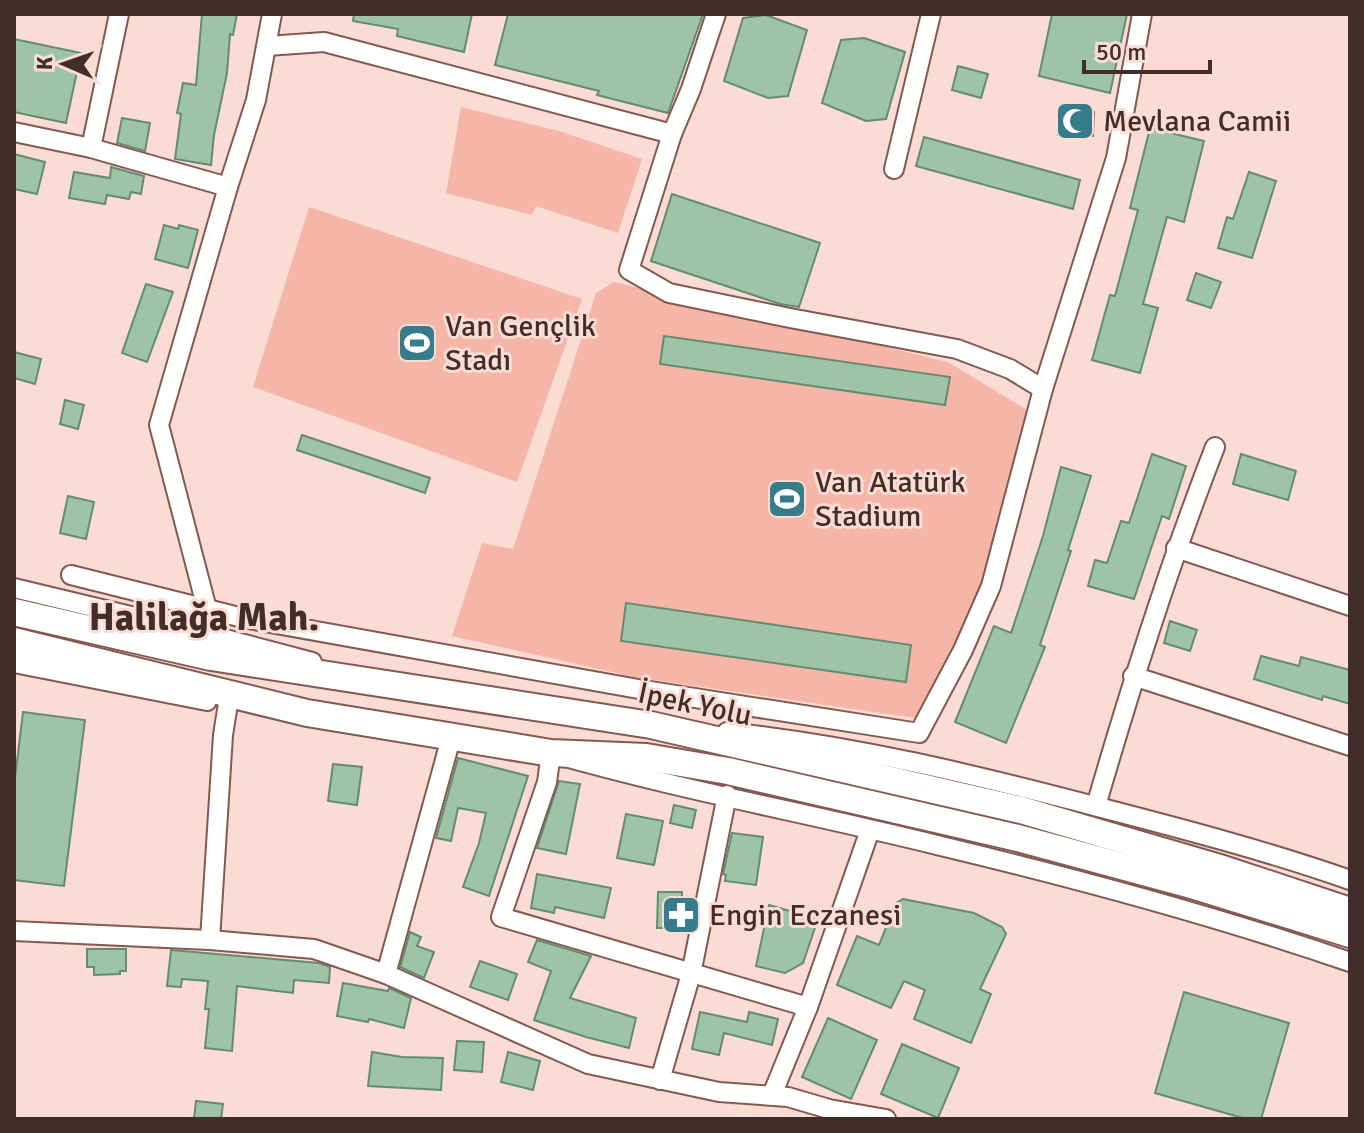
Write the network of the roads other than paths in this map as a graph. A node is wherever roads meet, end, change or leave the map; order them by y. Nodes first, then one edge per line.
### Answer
1 (119, 14) edge
2 (272, 14) edge
3 (716, 14) edge
4 (931, 14) edge
5 (1142, 14) edge
6 (267, 46) junction
7 (14, 132) edge
8 (672, 134) junction
9 (91, 148) junction
10 (894, 169) dead end
11 (228, 187) junction
12 (1043, 389) junction
13 (1215, 447) dead end
14 (1176, 548) junction
15 (71, 575) dead end
16 (14, 588) edge
17 (1350, 606) edge
18 (208, 609) junction
19 (14, 612) edge
20 (214, 636) junction
21 (14, 641) edge
22 (14, 663) edge
23 (1133, 676) junction
24 (388, 683) junction
25 (228, 704) junction
26 (307, 713) junction
27 (651, 725) junction
28 (451, 738) junction
29 (1350, 746) edge
30 (551, 753) junction
31 (727, 795) junction
32 (1096, 806) junction
33 (870, 830) junction
34 (1350, 880) edge
35 (1350, 911) edge
36 (14, 931) edge
37 (1350, 934) edge
38 (210, 940) junction
39 (1350, 962) edge
40 (386, 974) junction
41 (691, 974) junction
42 (808, 1007) junction
43 (660, 1080) junction
44 (772, 1095) junction
45 (886, 1119) edge

1 - 9 street
2 - 6 street
3 - 8 street
4 - 10 street
5 - 12 street
6 - 8 street
6 - 11 street
7 - 9 street
8 - 12 street
9 - 11 street
11 - 18 street
12 - 18 street
13 - 14 street
14 - 17 street
14 - 23 street
15 - 18 street
16 - 20 street
18 - 20 street
19 - 24 highway, İpek Yolu
20 - 24 street
21 - 26 highway, İpek Yolu
22 - 25 street
23 - 29 street
23 - 32 street
24 - 27 highway, İpek Yolu
25 - 26 street
25 - 38 street
26 - 28 highway, İpek Yolu
27 - 32 street
27 - 35 highway, İpek Yolu
28 - 30 highway, İpek Yolu
28 - 40 street
30 - 31 street
30 - 37 highway, İpek Yolu
30 - 41 street
31 - 33 street
31 - 41 street
32 - 34 street
33 - 39 street
33 - 42 street
36 - 38 street
38 - 40 street
40 - 43 street
41 - 42 street
41 - 43 street
42 - 44 street
43 - 44 street
44 - 45 street

